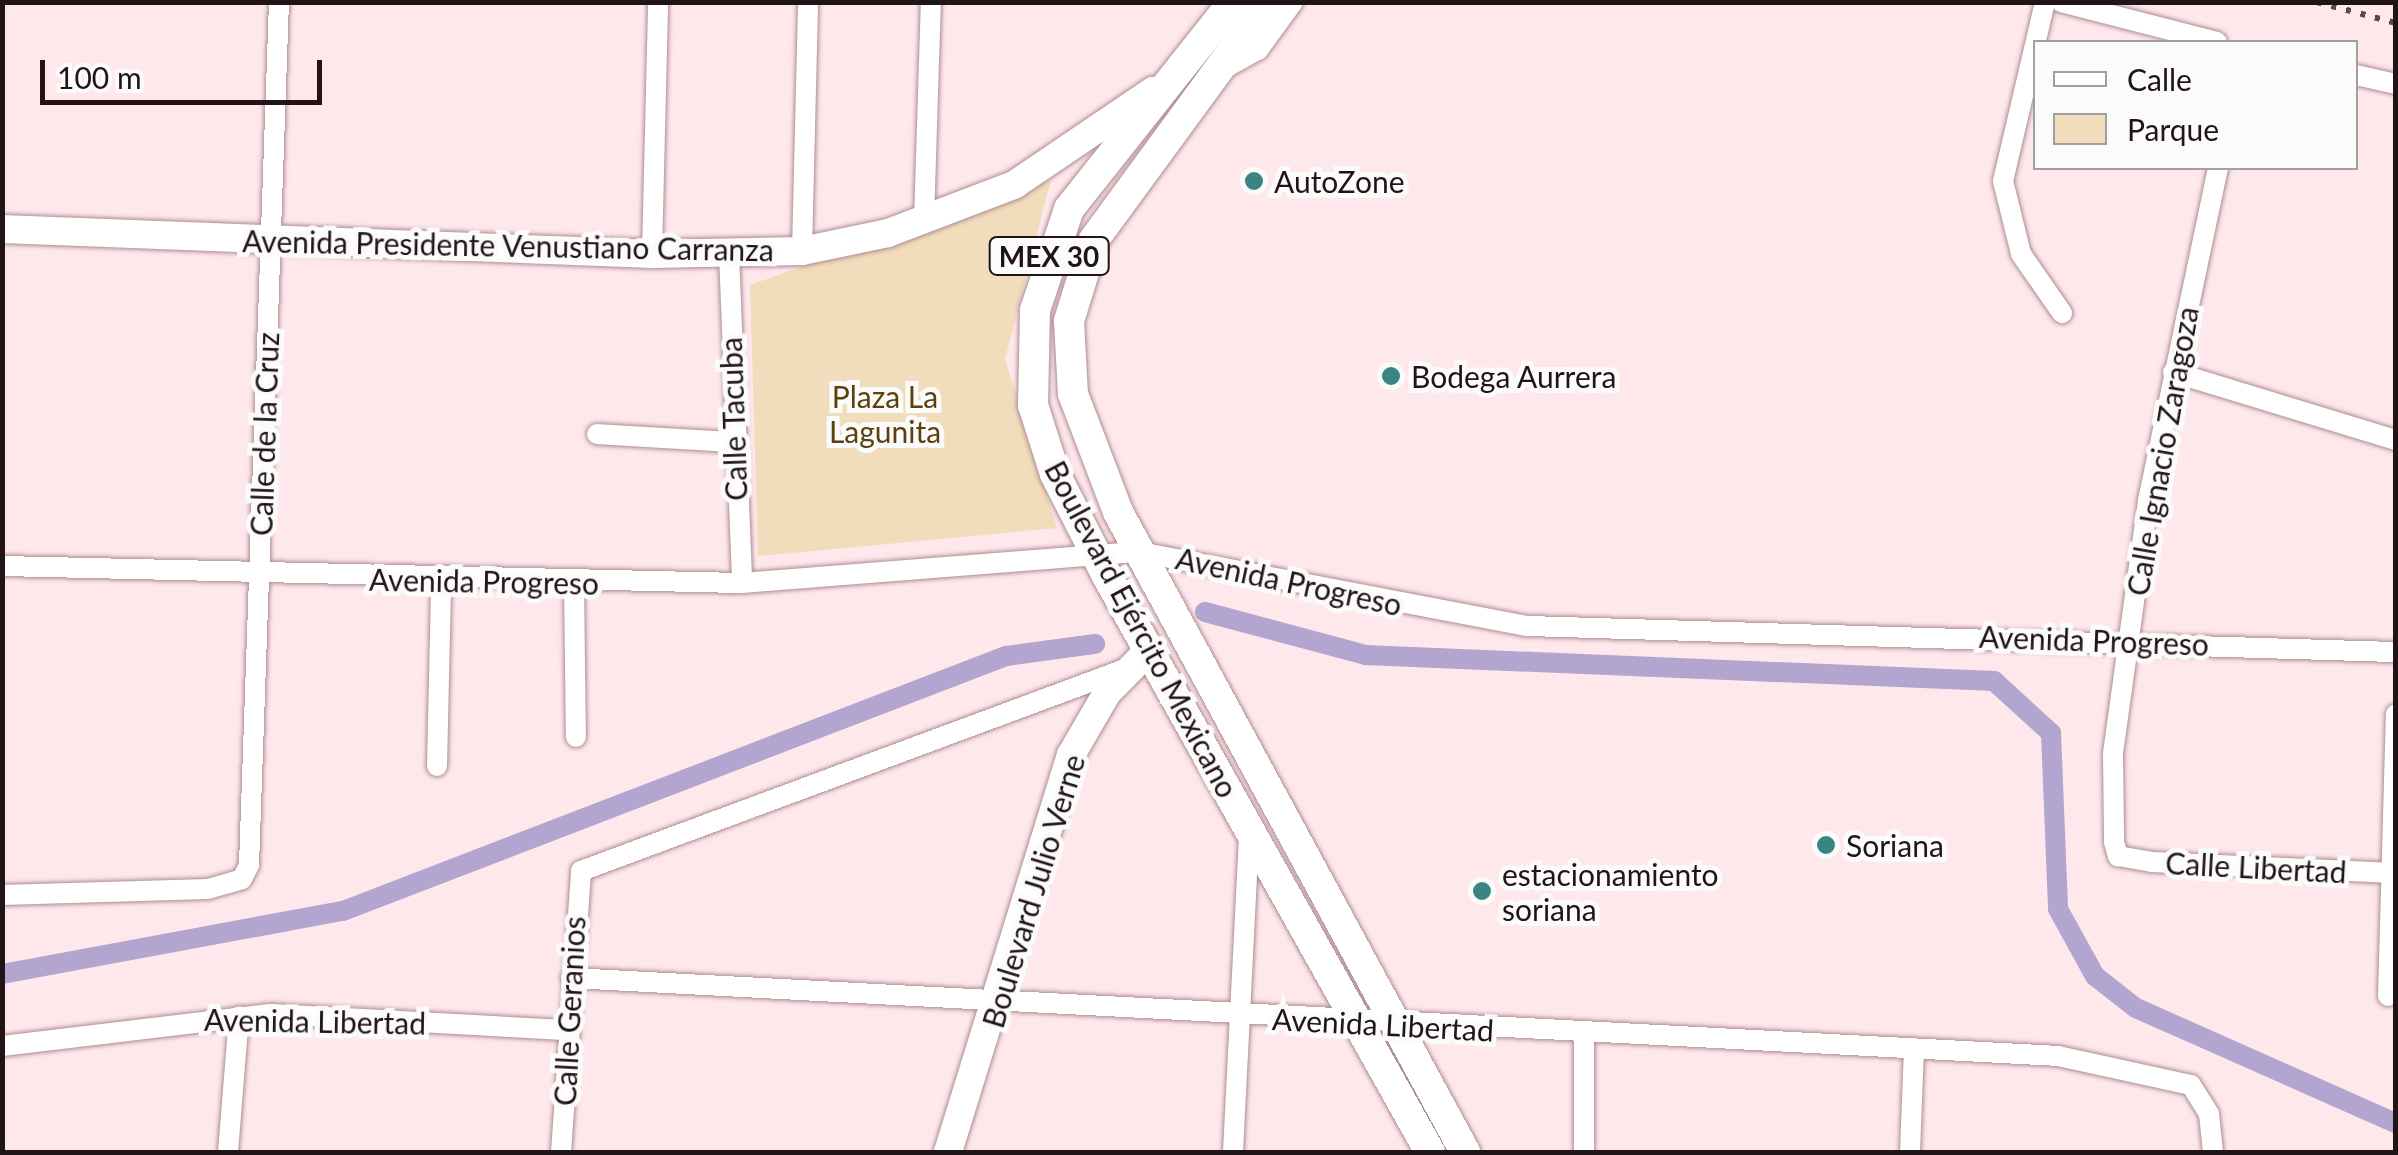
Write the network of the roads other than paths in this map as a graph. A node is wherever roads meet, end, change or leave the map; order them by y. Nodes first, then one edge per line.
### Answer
1 (280, 2) edge
2 (658, 2) edge
3 (808, 2) edge
4 (932, 2) edge
5 (1233, 2) edge
6 (1268, 2) edge
7 (1293, 2) edge
8 (2045, 2) edge
9 (2061, 2) edge
10 (2036, 40) edge
11 (2210, 40) edge
12 (2033, 53) edge
13 (1209, 61) junction
14 (2358, 75) edge
15 (2396, 84) edge
16 (2218, 170) edge
17 (924, 221) junction
18 (2, 230) edge
19 (272, 240) junction
20 (802, 251) junction
21 (652, 254) junction
22 (729, 254) junction
23 (2062, 313) dead end
24 (2173, 372) junction
25 (597, 434) dead end
26 (2396, 440) edge
27 (730, 442) junction
28 (1142, 558) junction
29 (2, 566) edge
30 (1102, 566) junction
31 (259, 575) junction
32 (574, 582) junction
33 (442, 583) junction
34 (742, 584) junction
35 (2130, 639) junction
36 (1141, 652) junction
37 (2396, 652) edge
38 (2396, 714) edge
39 (576, 737) dead end
40 (437, 766) dead end
41 (1250, 826) junction
42 (2118, 856) joint
43 (2395, 873) edge
44 (2, 894) edge
45 (571, 978) junction
46 (2388, 996) dead end
47 (1001, 1000) junction
48 (239, 1016) junction
49 (1240, 1016) junction
50 (1359, 1023) junction
51 (1395, 1026) junction
52 (569, 1030) junction
53 (1584, 1034) junction
54 (2, 1046) edge
55 (1914, 1050) junction
56 (228, 1152) edge
57 (561, 1152) edge
58 (948, 1152) edge
59 (1233, 1152) edge
60 (1430, 1152) edge
61 (1464, 1152) edge
62 (1584, 1152) edge
63 (1910, 1152) edge
64 (2214, 1152) edge

1 - 19 street, Calle de la Cruz
2 - 21 street
3 - 20 street
4 - 17 street
5 - 13 main road, Boulevard Ejército Mexicano / MEX 30
6 - 13 main road, Boulevard Ejército Mexicano / MEX 30
7 - 13 street
8 - 10 street
9 - 11 street
12 - 23 street
13 - 17 main road, Avenida Presidente Venustiano Carranza
13 - 28 main road, Boulevard Ejército Mexicano / MEX 30
13 - 30 main road, Boulevard Ejército Mexicano / MEX 30
14 - 15 street
16 - 24 street, Calle Ignacio Zaragoza
17 - 20 main road, Avenida Presidente Venustiano Carranza
18 - 19 main road, Avenida Presidente Venustiano Carranza
19 - 21 main road, Avenida Presidente Venustiano Carranza
19 - 31 street, Calle de la Cruz
20 - 22 main road, Avenida Presidente Venustiano Carranza
21 - 22 main road, Avenida Presidente Venustiano Carranza
22 - 27 street, Calle Tacuba
24 - 26 street
24 - 35 street, Calle Ignacio Zaragoza
25 - 27 street
27 - 34 street, Calle Tacuba
28 - 30 street, Avenida Progreso
28 - 35 street, Avenida Progreso
28 - 51 main road, Boulevard Ejército Mexicano / MEX 30
29 - 31 street, Avenida Progreso
30 - 34 street, Avenida Progreso
30 - 36 main road, Boulevard Ejército Mexicano / MEX 30
31 - 33 street, Avenida Progreso
31 - 44 street, Calle de la Cruz
32 - 33 street, Avenida Progreso
32 - 34 street, Avenida Progreso
32 - 39 street
33 - 40 street
35 - 37 street, Avenida Progreso
35 - 42 street, Calle Ignacio Zaragoza
36 - 41 main road, Boulevard Ejército Mexicano / MEX 30
36 - 45 street, Calle Geranios
36 - 47 main road, Boulevard Julio Verne
38 - 43 street
41 - 49 street
41 - 50 main road, Boulevard Ejército Mexicano / MEX 30
42 - 43 street, Calle Libertad
43 - 46 street
45 - 47 street, Avenida Libertad
45 - 52 street, Calle Geranios
47 - 49 street, Avenida Libertad
47 - 58 main road, Boulevard Julio Verne
48 - 52 street, Avenida Libertad
48 - 54 street, Avenida Libertad
48 - 56 street
49 - 50 street, Avenida Libertad
49 - 59 street
50 - 51 street, Avenida Libertad
50 - 60 main road, Boulevard Ejército Mexicano / MEX 30
51 - 53 street, Avenida Libertad
51 - 61 main road, Boulevard Ejército Mexicano / MEX 30
52 - 57 street, Calle Geranios
53 - 55 street, Avenida Libertad
53 - 62 street
55 - 63 street
55 - 64 street, Avenida Libertad

